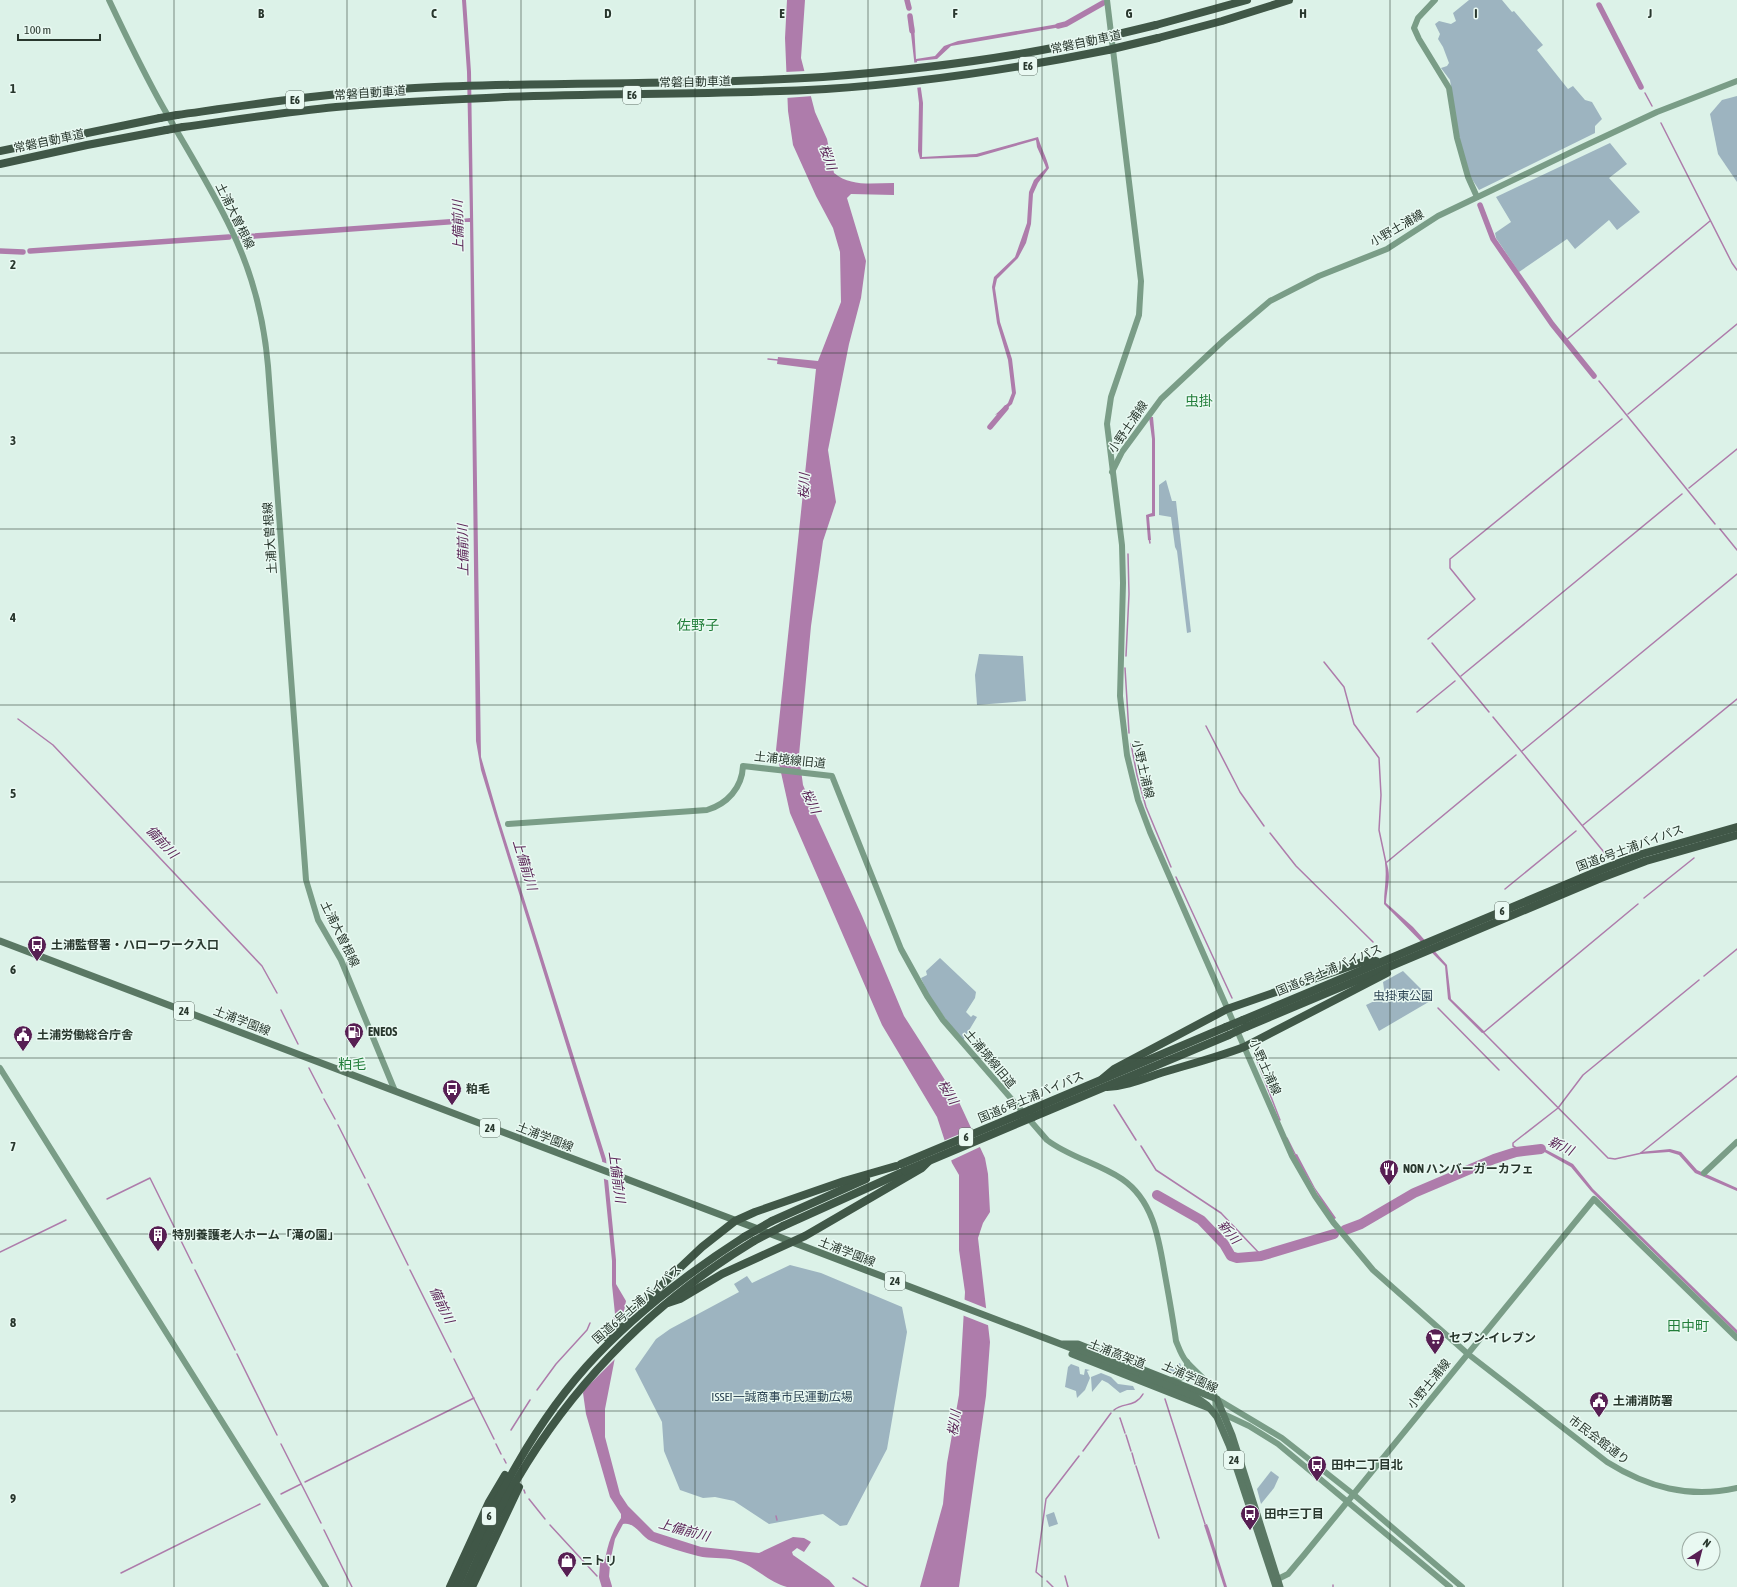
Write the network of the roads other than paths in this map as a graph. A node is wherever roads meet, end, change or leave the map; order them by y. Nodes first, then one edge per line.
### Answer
1 (109, 0) edge
2 (1107, 0) edge
3 (1247, 0) edge
4 (1289, 0) edge
5 (1436, 0) edge
6 (1737, 81) edge
7 (0, 151) edge
8 (0, 164) edge
9 (1478, 197) junction
10 (1112, 472) junction
11 (508, 824) dead end
12 (1737, 827) edge
13 (1737, 835) edge
14 (1599, 875) junction
15 (0, 941) edge
16 (1360, 966) junction
17 (1371, 978) junction
18 (1227, 1009) junction
19 (1245, 1024) junction
20 (1228, 1031) junction
21 (1244, 1047) junction
22 (0, 1068) edge
23 (1102, 1079) junction
24 (1107, 1087) junction
25 (395, 1091) junction
26 (1032, 1113) junction
27 (1737, 1142) edge
28 (898, 1165) junction
29 (1704, 1173) dead end
30 (906, 1174) junction
31 (735, 1221) junction
32 (792, 1243) junction
33 (663, 1305) junction
34 (637, 1313) junction
35 (1737, 1338) edge
36 (1056, 1343) junction
37 (1468, 1354) junction
38 (1187, 1362) junction
39 (1171, 1380) junction
40 (1217, 1399) junction
41 (1215, 1410) junction
42 (1223, 1414) junction
43 (527, 1448) junction
44 (534, 1453) junction
45 (1737, 1488) edge
46 (1353, 1494) junction
47 (1346, 1501) junction
48 (1275, 1585) edge
49 (326, 1587) edge
50 (450, 1587) edge
51 (457, 1587) edge
52 (465, 1587) edge
53 (472, 1587) edge
54 (1450, 1587) edge
55 (1462, 1587) edge

1 - 25 street, 土浦大曽根線
2 - 10 street
3 - 7 highway, 常磐自動車道 / E6, bridge
4 - 8 highway, 常磐自動車道 / E6, bridge
5 - 9 street
6 - 9 street, 小野土浦線
9 - 10 street, 小野土浦線
10 - 18 street, 小野土浦線
11 - 38 street, 土浦境線旧道
12 - 14 highway, 国道6号土浦バイパス / 6
13 - 14 highway, 国道6号土浦バイパス / 6
14 - 16 highway, 国道6号土浦バイパス / 6
14 - 17 highway, 国道6号土浦バイパス / 6
15 - 25 main road, 土浦学園線 / 24
16 - 18 highway
16 - 19 highway, 国道6号土浦バイパス / 6
17 - 19 highway, 国道6号土浦バイパス / 6
17 - 21 highway
18 - 21 street, 小野土浦線
18 - 23 highway
19 - 20 highway, 国道6号土浦バイパス / 6, bridge
20 - 23 highway, 国道6号土浦バイパス / 6
20 - 24 highway, 国道6号土浦バイパス / 6
21 - 24 highway
21 - 37 street, 小野土浦線
22 - 49 street
23 - 26 highway, 国道6号土浦バイパス / 6
24 - 26 highway, 国道6号土浦バイパス / 6
25 - 31 main road, 土浦学園線 / 24
26 - 28 highway, 国道6号土浦バイパス / 6, bridge
26 - 30 highway, 国道6号土浦バイパス / 6, bridge
27 - 29 street
28 - 31 highway
28 - 34 highway, 国道6号土浦バイパス / 6, bridge
30 - 32 highway
30 - 33 highway, 国道6号土浦バイパス / 6, bridge
31 - 32 main road, 土浦学園線 / 24
31 - 34 highway
32 - 33 highway
32 - 36 main road, 土浦学園線 / 24
33 - 44 highway, 国道6号土浦バイパス / 6
34 - 43 highway, 国道6号土浦バイパス / 6
35 - 37 street
36 - 39 main road, 土浦学園線 / 24
36 - 41 main road, 土浦学園線 / 24
36 - 48 main road, 土浦高架道 / 24, bridge
37 - 45 street, 市民会館通り
37 - 46 street, 小野土浦線
38 - 39 street
38 - 40 street, 土浦境線旧道
39 - 40 main road, 土浦学園線 / 24
40 - 41 street
40 - 42 main road, 土浦学園線 / 24
40 - 46 street
41 - 42 street
41 - 48 main road, 土浦学園線 / 24
42 - 47 street
42 - 48 main road, 土浦学園線 / 24
43 - 50 highway
43 - 51 highway, 国道6号土浦バイパス / 6
44 - 52 highway, 国道6号土浦バイパス / 6
44 - 53 highway
46 - 47 street, 小野土浦線
46 - 55 street
47 - 48 street, 小野土浦線
47 - 54 street

